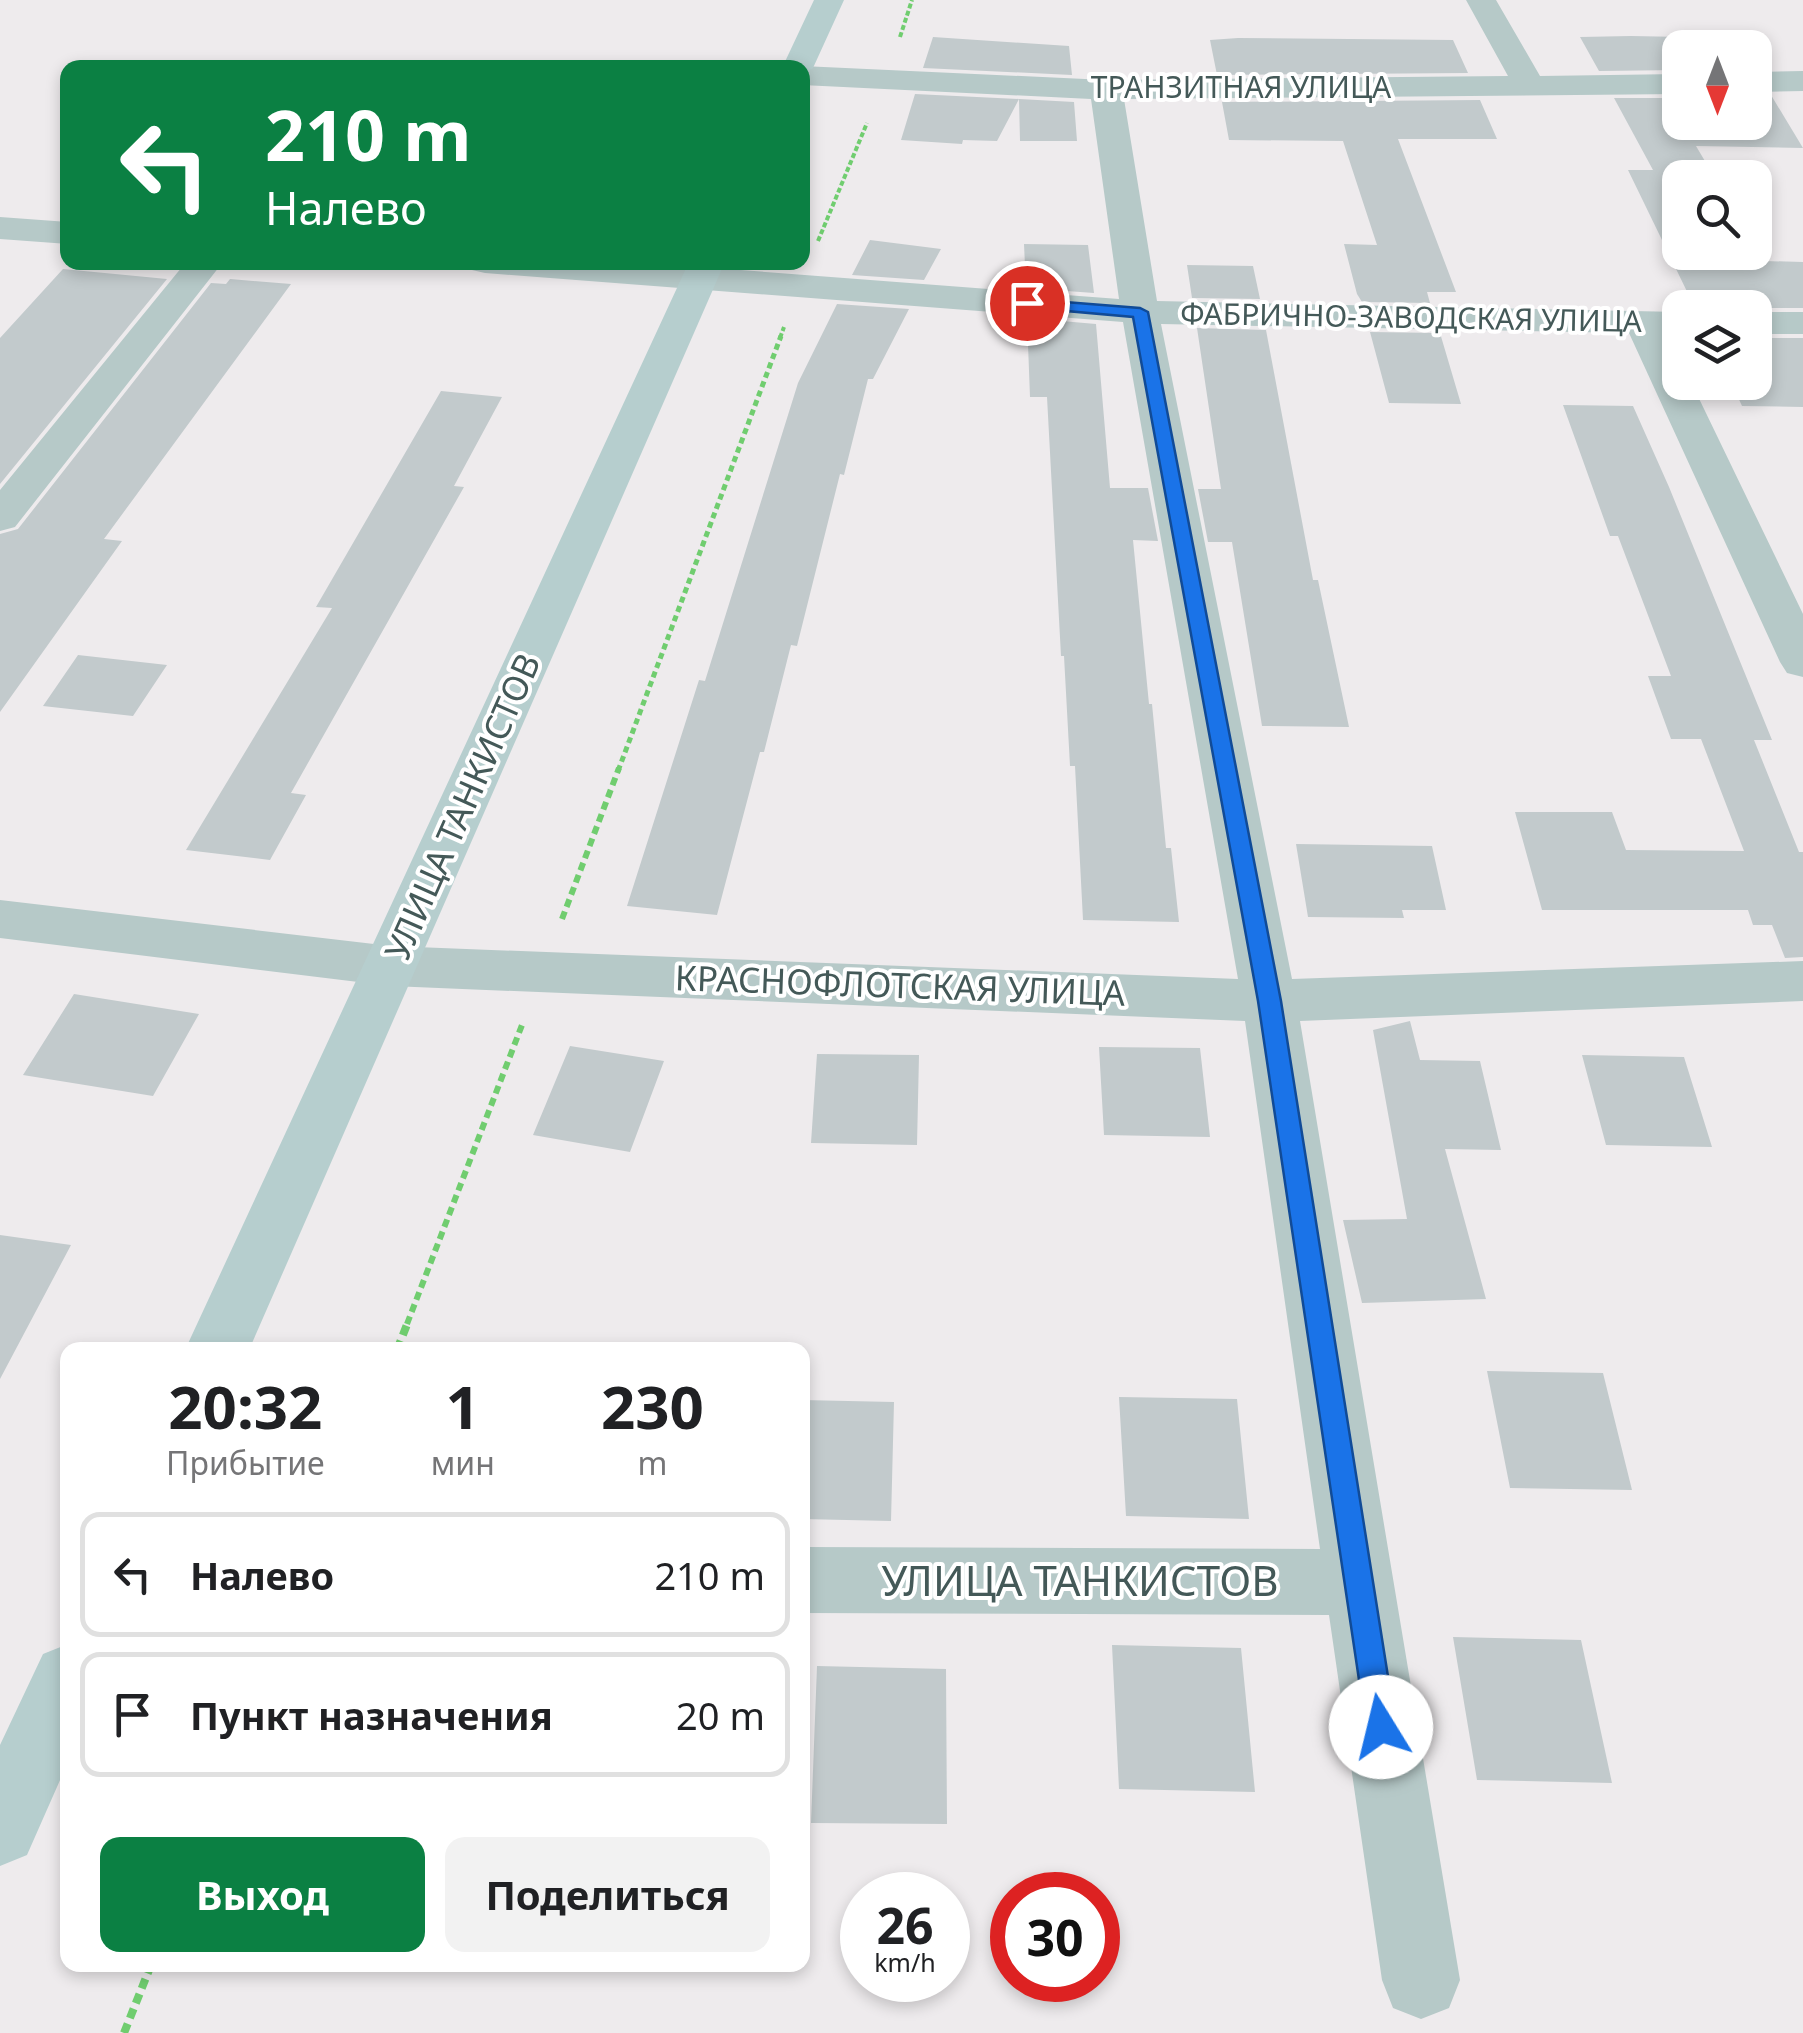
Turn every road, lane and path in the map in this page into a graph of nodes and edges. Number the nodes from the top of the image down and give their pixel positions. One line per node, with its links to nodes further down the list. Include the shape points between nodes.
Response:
1 (829, 0): 4 (street)
2 (912, 0): 6 (path)
3 (1481, 0): 10 (street)
4 (801, 60)
5 (810, 75): 6 (street, ТРАНЗИТНАЯ УЛИЦА)
6 (886, 79): 11 (street, ТРАНЗИТНАЯ УЛИЦА); 14 (path)
7 (1803, 81): 8 (street)
8 (1772, 82)
9 (1662, 84): 10 (street, ТРАНЗИТНАЯ УЛИЦА)
10 (1530, 87): 11 (street, ТРАНЗИТНАЯ УЛИЦА)
11 (1106, 90): 19 (street)
12 (0, 228): 13 (street)
13 (60, 232)
14 (810, 261)
15 (199, 270): 24 (street)
16 (704, 270): 18 (street, ФАБРИЧНО-ЗАВОДСКАЯ УЛИЦА); 27 (street, УЛИЦА ТАНКИСТОВ)
17 (806, 270): 18 (path)
18 (800, 285): 19 (street, ФАБРИЧНО-ЗАВОДСКАЯ УЛИЦА); 28 (path)
19 (1140, 312): 20 (street, ФАБРИЧНО-ЗАВОДСКАЯ УЛИЦА); 30 (street)
20 (1662, 323)
21 (1772, 323): 22 (street)
22 (1803, 323)
23 (1694, 400): 25 (street)
24 (0, 518)
25 (1803, 662)
26 (0, 918): 27 (street, КРАСНОФЛОТСКАЯ УЛИЦА)
27 (391, 966): 28 (street, КРАСНОФЛОТСКАЯ УЛИЦА); 31 (street, УЛИЦА ТАНКИСТОВ)
28 (543, 972): 30 (street, КРАСНОФЛОТСКАЯ УЛИЦА); 32 (path)
29 (1803, 981): 30 (street, КРАСНОФЛОТСКАЯ УЛИЦА)
30 (1269, 1001): 34 (street)
31 (221, 1342)
32 (400, 1342)
33 (810, 1580): 34 (street, УЛИЦА ТАНКИСТОВ)
34 (1358, 1582): 38 (street)
35 (60, 1697): 36 (street)
36 (0, 1828)
37 (149, 1972): 39 (path)
38 (1422, 1980)
39 (124, 2033)

